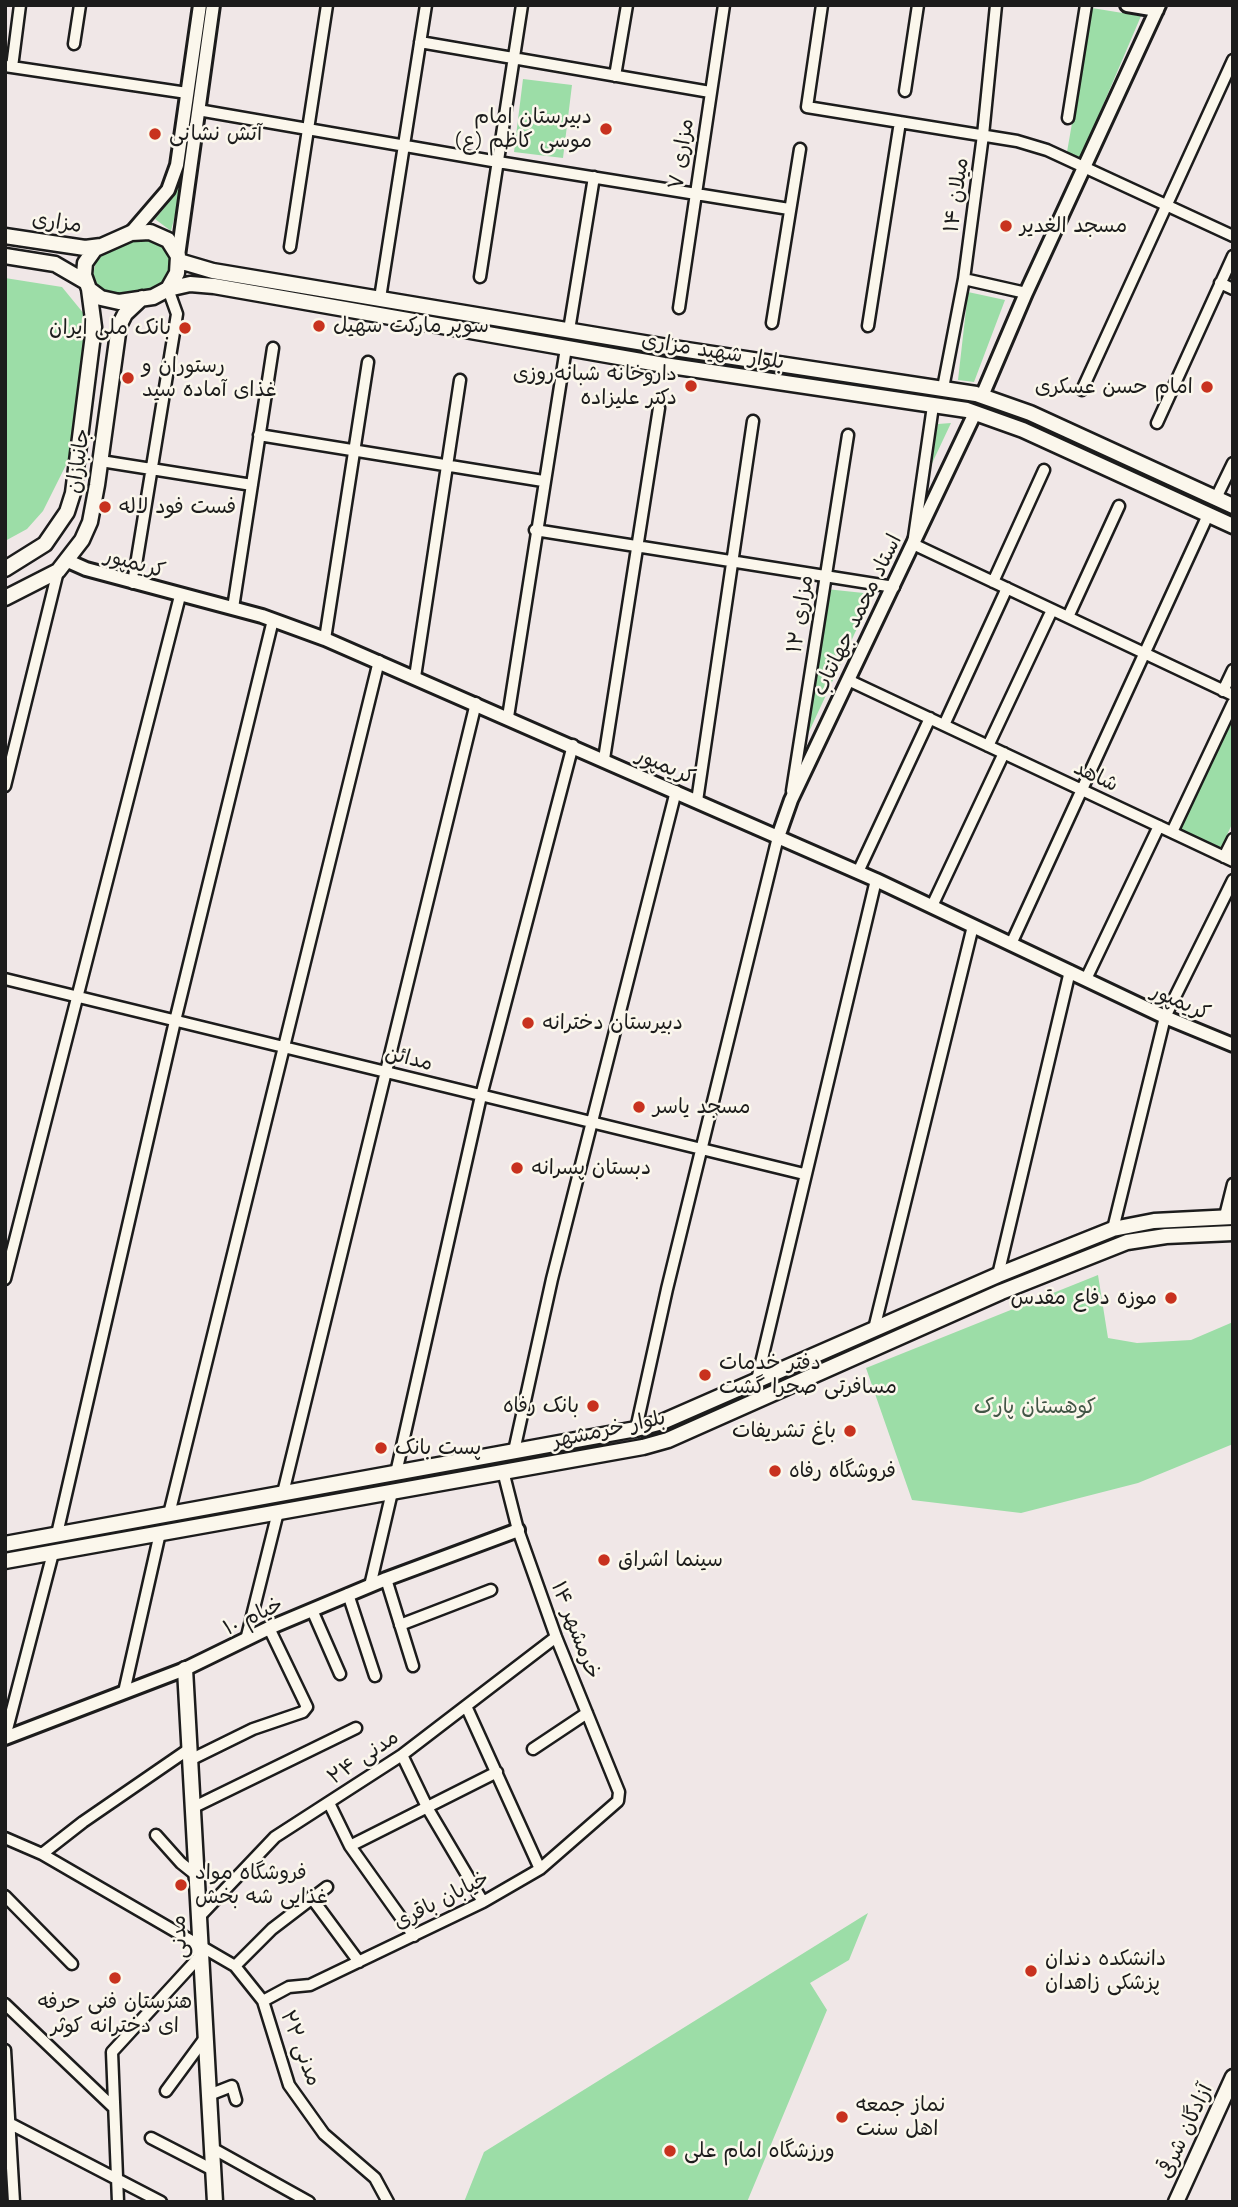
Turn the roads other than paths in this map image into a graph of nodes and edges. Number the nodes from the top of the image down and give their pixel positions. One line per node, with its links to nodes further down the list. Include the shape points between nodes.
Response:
1 (20, 5): 20 (street)
2 (80, 5): 17 (street)
3 (200, 5): 24 (street)
4 (213, 5): 25 (street)
5 (327, 5): 28 (street)
6 (426, 5): 16 (street)
7 (522, 5): 18 (street)
8 (627, 5): 21 (street)
9 (724, 5): 23 (street, مزاری ۷)
10 (822, 5): 27 (street, via 807,107)
11 (918, 5): 22 (street)
12 (996, 5): 29 (street, میلان ۱۴)
13 (1086, 5): 26 (street)
14 (1127, 5): 15 (street)
15 (1158, 8): 33 (street)
16 (421, 42): 18 (street); 30 (street)
17 (74, 44)
18 (514, 58): 21 (street); 32 (street)
19 (1233, 60): 36 (street)
20 (9, 66): 24 (street)
21 (615, 76): 23 (street)
22 (905, 91)
23 (710, 92): 35 (street, مزاری ۷)
24 (187, 93): 25 (street)
25 (191, 109): 28 (street); 38 (street, via 168,190); 45 (street)
26 (1068, 118)
27 (900, 122): 29 (street); 57 (street)
28 (308, 128): 30 (street); 42 (street)
29 (984, 135): 33 (street, via 1037,147); 47 (street, میلان ۱۴)
30 (402, 146): 32 (street); 54 (street)
31 (800, 149): 37 (street)
32 (498, 162): 34 (street); 46 (street)
33 (1084, 168): 36 (street); 52 (street)
34 (594, 177): 35 (street); 58 (street)
35 (694, 193): 37 (street); 55 (street, مزاری ۷)
36 (1166, 206): 40 (street); 64 (street)
37 (789, 209): 56 (street)
38 (131, 233): 41 (main road); 45 (main road, via 159,235 168,240)
39 (5, 236): 41 (main road, مزاری, via 85,248)
40 (1233, 236)
41 (103, 245): 49 (main road, via 85,263)
42 (290, 247)
43 (5, 256): 49 (main road, via 54,264)
44 (1233, 256): 48 (street)
45 (178, 259): 50 (main road); 54 (main road, بلوار شهید مزاری, via 213,271)
46 (480, 277)
47 (964, 279): 52 (street); 63 (street, میلان ۱۴)
48 (1220, 283): 51 (street); 70 (street)
49 (88, 286): 53 (main road, via 108,301); 93 (main road, جانبازان, via 94,327 73,493 67,512 46,544)
50 (168, 289): 53 (main road); 60 (main road, بلوار شهید مزاری, via 214,286); 78 (street, via 177,314)
51 (1233, 289)
52 (1026, 293): 65 (street)
53 (142, 298): 75 (main road, جانبازان, via 119,326)
54 (380, 298): 58 (main road, بلوار شهید مزاری)
55 (679, 308)
56 (772, 323)
57 (868, 326)
58 (569, 330): 60 (main road); 63 (main road, بلوار شهید مزاری)
59 (273, 348): 71 (street)
60 (566, 348): 66 (main road, بلوار شهید مزاری); 81 (street)
61 (368, 362): 73 (street)
62 (460, 380): 77 (street)
63 (943, 388): 65 (main road, بلوار شهید مزاری)
64 (1082, 390)
65 (982, 396): 74 (main road, بلوار شهید مزاری)
66 (933, 406): 68 (main road, بلوار شهید مزاری); 89 (street)
67 (659, 408): 90 (street)
68 (975, 412): 80 (main road, بلوار شهید مزاری); 89 (street, استاد محمد جهانتاب)
69 (753, 421): 91 (street)
70 (1157, 423)
71 (260, 435): 73 (street); 82 (street)
72 (848, 435): 94 (street, مزاری ۱۲)
73 (354, 450): 77 (street); 105 (street)
74 (1126, 457): 80 (main road); 83 (main road, بلوار شهید مزاری)
75 (101, 461): 78 (street); 92 (main road, جانبازان, via 90,522)
76 (1233, 463): 83 (street)
77 (447, 465): 81 (street); 109 (street)
78 (152, 469): 82 (street); 96 (street)
79 (1044, 470): 95 (street)
80 (1119, 473): 86 (main road, بلوار شهید مزاری)
81 (543, 481): 88 (street)
82 (252, 485): 101 (street)
83 (1216, 498): 85 (main road, بلوار شهید مزاری)
84 (1119, 506): 103 (street)
85 (1233, 506)
86 (1208, 515): 87 (main road, بلوار شهید مزاری); 106 (street)
87 (1233, 526)
88 (535, 530): 90 (street); 114 (street)
89 (913, 544): 95 (street); 97 (street, استاد محمد جهانتاب)
90 (637, 545): 91 (street); 120 (street)
91 (732, 561): 94 (street); 125 (street)
92 (63, 566): 96 (street, کریمپور); 100 (main road); 121 (street)
93 (5, 569)
94 (826, 576): 97 (street); 124 (street, مزاری ۱۲)
95 (993, 582): 98 (street)
96 (133, 583): 99 (street, کریمپور)
97 (894, 587): 110 (street, استاد محمد جهانتاب)
98 (1007, 588): 102 (street); 116 (street)
99 (180, 596): 101 (street, کریمپور); 140 (street)
100 (5, 598)
101 (233, 608): 104 (street, کریمپور)
102 (1052, 610): 103 (street); 118 (street)
103 (1068, 617): 106 (street)
104 (273, 620): 105 (street, کریمپور); 142 (street)
105 (326, 639): 107 (street, کریمپور)
106 (1145, 654): 111 (street); 122 (street)
107 (379, 661): 109 (street, کریمپور); 144 (street)
108 (1233, 670): 111 (street)
109 (415, 677): 112 (street, کریمپور)
110 (848, 680): 115 (street, شاهد); 124 (street, استاد محمد جهانتاب)
111 (1228, 693)
112 (476, 703): 114 (street, کریمپور); 145 (street)
113 (1233, 703): 127 (street)
114 (508, 717): 117 (street, کریمپور)
115 (930, 719): 116 (street, شاهد); 131 (street)
116 (944, 725): 118 (street, شاهد)
117 (573, 745): 120 (street, کریمپور); 146 (street)
118 (988, 746): 119 (street, شاهد)
119 (1004, 753): 122 (street, شاهد); 134 (street)
120 (604, 759): 123 (street, کریمپور)
121 (6, 782)
122 (1082, 790): 126 (street, شاهد); 136 (street)
123 (676, 791): 125 (street, کریمپور); 147 (street)
124 (791, 800): 128 (street, استاد محمد جهانتاب)
125 (697, 801): 128 (street, کریمپور)
126 (1159, 826): 127 (street, شاهد); 139 (street)
127 (1172, 832): 130 (street, شاهد)
128 (778, 837): 131 (street, کریمپور); 148 (street)
129 (1233, 839): 130 (street)
130 (1228, 859)
131 (858, 872): 132 (street, کریمپور)
132 (876, 880): 134 (street, کریمپور); 149 (street)
133 (1233, 880): 141 (street)
134 (932, 906): 135 (street, کریمپور)
135 (973, 926): 136 (street, کریمپور); 158 (street)
136 (1011, 944): 137 (street, کریمپور)
137 (1070, 971): 139 (street, کریمپور); 154 (street)
138 (5, 979): 140 (street, مدائن)
139 (1086, 979): 141 (street, کریمپور)
140 (77, 996): 142 (street, مدائن); 155 (street)
141 (1166, 1017): 143 (street, کریمپور); 152 (street)
142 (175, 1020): 144 (street, مدائن); 172 (street)
143 (1233, 1045)
144 (284, 1047): 145 (street, مدائن); 168 (street)
145 (386, 1072): 146 (street, مدائن); 165 (street)
146 (481, 1096): 147 (street, مدائن); 163 (street)
147 (592, 1124): 148 (street, مدائن); 161 (street)
148 (703, 1149): 149 (street, مدائن); 160 (street)
149 (804, 1174): 159 (street)
150 (1233, 1184): 151 (street)
151 (1229, 1217): 152 (main road, بلوار خرمشهر, via 1154,1221)
152 (1113, 1229): 154 (main road, بلوار خرمشهر)
153 (1233, 1233): 157 (main road, بلوار خرمشهر, via 1127,1242)
154 (998, 1275): 156 (main road, بلوار خرمشهر)
155 (5, 1279)
156 (941, 1300): 157 (main road); 158 (main road, بلوار خرمشهر)
157 (948, 1316): 162 (main road, بلوار خرمشهر, via 668,1440)
158 (874, 1329): 159 (main road, بلوار خرمشهر)
159 (757, 1380): 160 (main road, بلوار خرمشهر)
160 (636, 1429): 161 (main road, بلوار خرمشهر)
161 (514, 1451): 163 (main road, بلوار خرمشهر)
162 (503, 1471): 164 (main road, بلوار خرمشهر); 170 (street, خرمشهر ۱۴)
163 (396, 1473): 165 (main road, بلوار خرمشهر)
164 (392, 1492): 167 (main road, بلوار خرمشهر); 177 (street)
165 (283, 1493): 166 (main road, بلوار خرمشهر)
166 (217, 1505): 168 (main road, بلوار خرمشهر); 169 (main road)
167 (278, 1513): 169 (main road, بلوار خرمشهر); 184 (street)
168 (169, 1514): 172 (main road, بلوار خرمشهر)
169 (216, 1524): 171 (main road, بلوار خرمشهر)
170 (518, 1530): 176 (street, خیام ۱۰); 183 (street, خرمشهر ۱۴)
171 (160, 1533): 174 (main road, بلوار خرمشهر); 189 (street)
172 (57, 1534): 173 (main road, بلوار خرمشهر)
173 (5, 1544)
174 (53, 1553): 175 (main road, بلوار خرمشهر); 193 (street)
175 (5, 1561)
176 (386, 1579): 177 (street, خیام ۱۰); 181 (street)
177 (370, 1586): 179 (street, خیام ۱۰)
178 (491, 1590): 181 (street)
179 (348, 1594): 180 (street, خیام ۱۰); 188 (street)
180 (312, 1610): 182 (street, خیام ۱۰); 187 (street)
181 (400, 1625): 185 (street)
182 (270, 1628): 184 (street, خیام ۱۰); 195 (street, via 307,1707)
183 (556, 1637): 190 (street, مدنی ۲۴); 191 (street, خرمشهر ۱۴)
184 (246, 1640): 186 (street, خیام ۱۰)
185 (414, 1666)
186 (185, 1669): 189 (street, خیام ۱۰); 195 (main road, مدنی)
187 (340, 1674)
188 (375, 1676)
189 (124, 1692): 193 (street, خیام ۱۰)
190 (466, 1706): 196 (street, مدنی ۲۴); 197 (street)
191 (587, 1713): 194 (street); 198 (street, خرمشهر ۱۴, via 619,1792)
192 (356, 1728): 200 (street)
193 (5, 1738)
194 (533, 1749)
195 (189, 1755): 200 (main road, مدنی); 205 (street, via 83,1822)
196 (402, 1755): 199 (street, مدنی ۲۴); 201 (street)
197 (497, 1772): 201 (street); 206 (street)
198 (618, 1801): 206 (street, خیابان باقری)
199 (328, 1803): 204 (street); 212 (street, مدنی ۲۴, via 275,1837)
200 (192, 1808): 207 (main road, مدنی)
201 (428, 1809): 204 (street); 211 (street)
202 (156, 1835): 207 (street)
203 (5, 1838): 205 (street, مدنی ۲۲)
204 (350, 1846): 213 (street)
205 (42, 1854): 214 (street, مدنی ۲۲)
206 (540, 1869): 211 (street, خیابان باقری)
207 (196, 1875): 212 (main road, مدنی)
208 (327, 1886): 210 (street)
209 (5, 1896): 216 (street)
210 (311, 1897): 215 (street); 217 (street)
211 (483, 1902): 213 (street, خیابان باقری)
212 (199, 1917): 214 (main road, مدنی)
213 (414, 1936): 215 (street, خیابان باقری)
214 (200, 1949): 217 (street, مدنی ۲۲); 220 (main road, مدنی); 226 (street, via 112,2052)
215 (359, 1962): 218 (street, خیابان باقری)
216 (72, 1964)
217 (235, 1966): 218 (street, مدنی ۲۲)
218 (263, 2001): 237 (street, مدنی ۲۲, via 289,2085 324,2134 376,2178)
219 (5, 2004): 226 (street)
220 (205, 2038): 223 (street); 224 (main road, مدنی)
221 (5, 2050): 227 (street)
222 (1233, 2077): 238 (main road, آزادگان شرقی)
223 (166, 2091)
224 (209, 2095): 225 (street, via 232,2086); 229 (main road, مدنی)
225 (236, 2100)
226 (113, 2107): 231 (street)
227 (8, 2123): 231 (street); 232 (street)
228 (151, 2138): 230 (street)
229 (212, 2148): 230 (main road, مدنی); 236 (street)
230 (213, 2169): 235 (main road, مدنی)
231 (117, 2178): 233 (street); 234 (street)
232 (14, 2202)
233 (118, 2202)
234 (161, 2202)
235 (215, 2202)
236 (309, 2202)
237 (388, 2202)
238 (1176, 2202)

